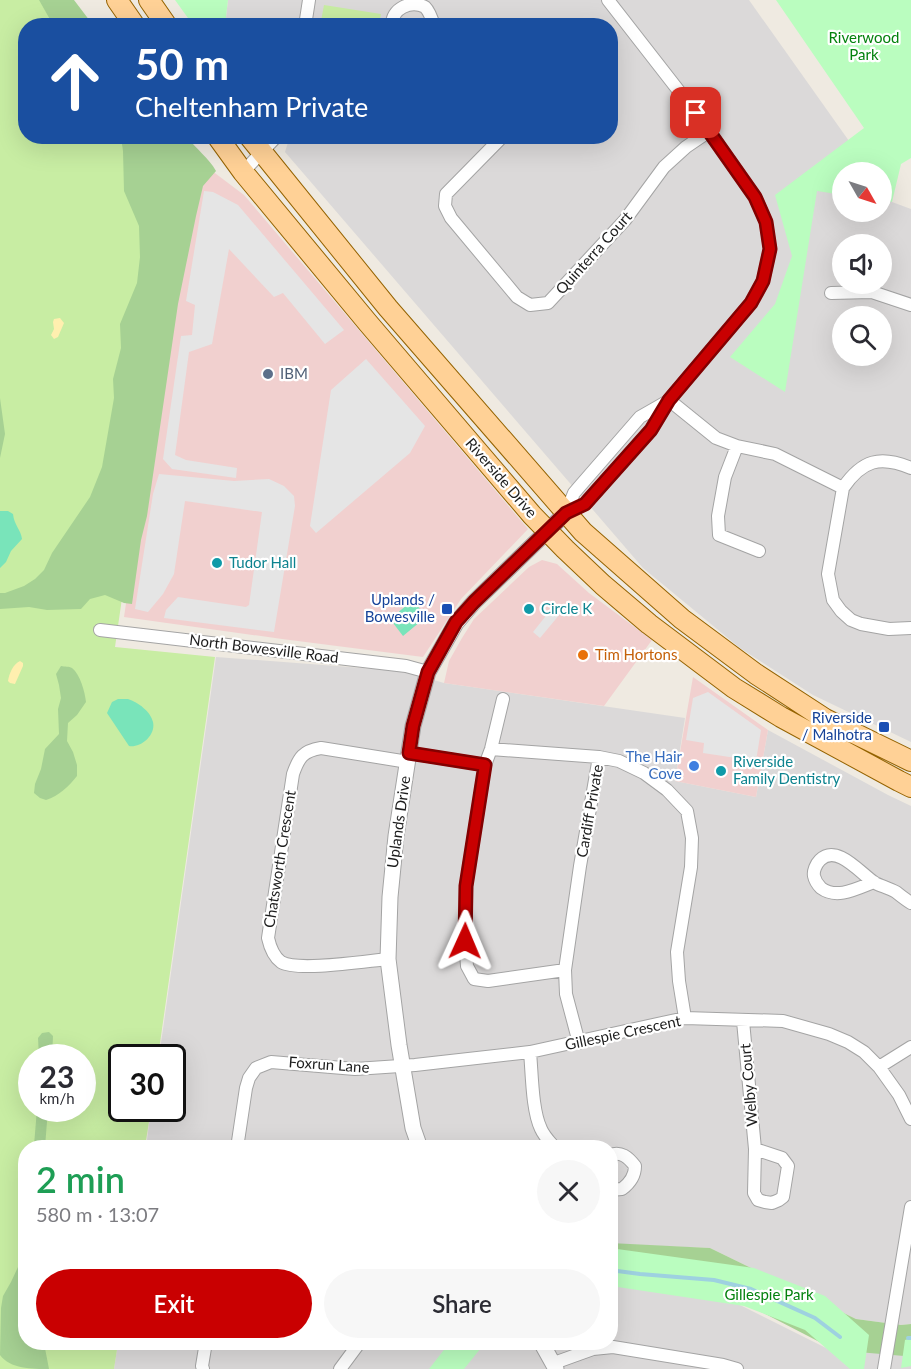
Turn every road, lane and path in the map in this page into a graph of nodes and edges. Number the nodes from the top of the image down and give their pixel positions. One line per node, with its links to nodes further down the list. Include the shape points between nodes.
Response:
1 (117, 0): 5 (main road)
2 (149, 0): 6 (main road)
3 (309, 0): 7 (street)
4 (608, 0): 10 (street)
5 (129, 18)
6 (161, 18)
7 (306, 18)
8 (393, 18): 9 (street, via 399,6 411,1 427,9)
9 (431, 18)
10 (708, 132): 13 (street, Quinterra Court, via 664,167 626,220 548,303 530,305 517,297 445,206 446,194); 17 (street, via 755,197 766,222 770,249 763,281 751,303)
11 (223, 144): 14 (main road, Riverside Drive)
12 (255, 144): 14 (street); 21 (main road, Riverside Drive, via 388,308)
13 (496, 144)
14 (243, 172): 22 (main road, Riverside Drive, via 374,331)
15 (831, 293): 16 (street, via 872,292)
16 (911, 305)
17 (669, 400): 18 (street, via 716,438); 21 (street, via 651,430 585,504)
18 (737, 446): 20 (street, via 775,454); 23 (street, via 725,477 719,535)
19 (911, 468): 20 (street, via 890,461 874,462 857,470)
20 (843, 488): 24 (street, via 828,574 833,600 851,620 861,624)
21 (566, 513): 22 (street, Uplands Drive); 31 (main road, Riverside Drive, via 682,619 756,674 825,719)
22 (548, 531): 26 (street, Uplands Drive, via 456,622); 33 (main road, Riverside Drive, via 649,624 734,688)
23 (759, 551)
24 (911, 628)
25 (100, 630): 26 (street, North Bowesville Road, via 406,666)
26 (428, 672): 29 (street, Uplands Drive)
27 (503, 699): 28 (street)
28 (491, 749): 30 (street); 32 (street)
29 (408, 757): 32 (street); 36 (street, Uplands Drive, via 395,846); 36 (street, Chatsworth Crescent, via 321,748 311,750 298,761 268,938 273,952 284,964 307,966)
30 (599, 757): 37 (street, Cardiff Private); 38 (street, via 644,773 687,811 692,838 691,867 677,952)
31 (911, 760)
32 (485, 765): 37 (street, via 466,886 467,966 474,979 488,981)
33 (911, 787)
34 (874, 882): 34 (street, via 848,892 829,892 819,886 814,874 822,858 833,854); 35 (street)
35 (911, 903)
36 (388, 959): 43 (street, Uplands Drive)
37 (564, 970): 40 (street, Cardiff Private)
38 (685, 1018): 39 (street, Gillespie Crescent); 40 (street, Gillespie Crescent)
39 (743, 1021): 44 (street, Gillespie Crescent, via 783,1021 829,1034 864,1052); 49 (street, Welby Court)
40 (579, 1042): 42 (street, Gillespie Crescent)
41 (911, 1047): 44 (street)
42 (530, 1053): 43 (street, Gillespie Crescent); 48 (street, via 536,1116)
43 (403, 1067): 46 (street, Foxrun Lane, via 355,1069 271,1062 256,1068 246,1088); 47 (street, Uplands Drive)
44 (879, 1067): 45 (street, Gillespie Crescent)
45 (911, 1119)
46 (238, 1140)
47 (417, 1140)
48 (548, 1140)
49 (756, 1149)
50 (618, 1153): 51 (street, via 635,1166 635,1171 633,1178)
51 (618, 1190)
52 (911, 1207): 53 (street)
53 (907, 1251): 64 (street)
54 (618, 1348): 60 (street)
55 (205, 1350): 61 (street)
56 (354, 1350): 62 (street)
57 (546, 1350): 59 (street)
58 (591, 1350): 59 (street)
59 (555, 1366)
60 (722, 1367): 63 (street)
61 (203, 1369)
62 (340, 1369)
63 (737, 1369)
64 (884, 1369)

